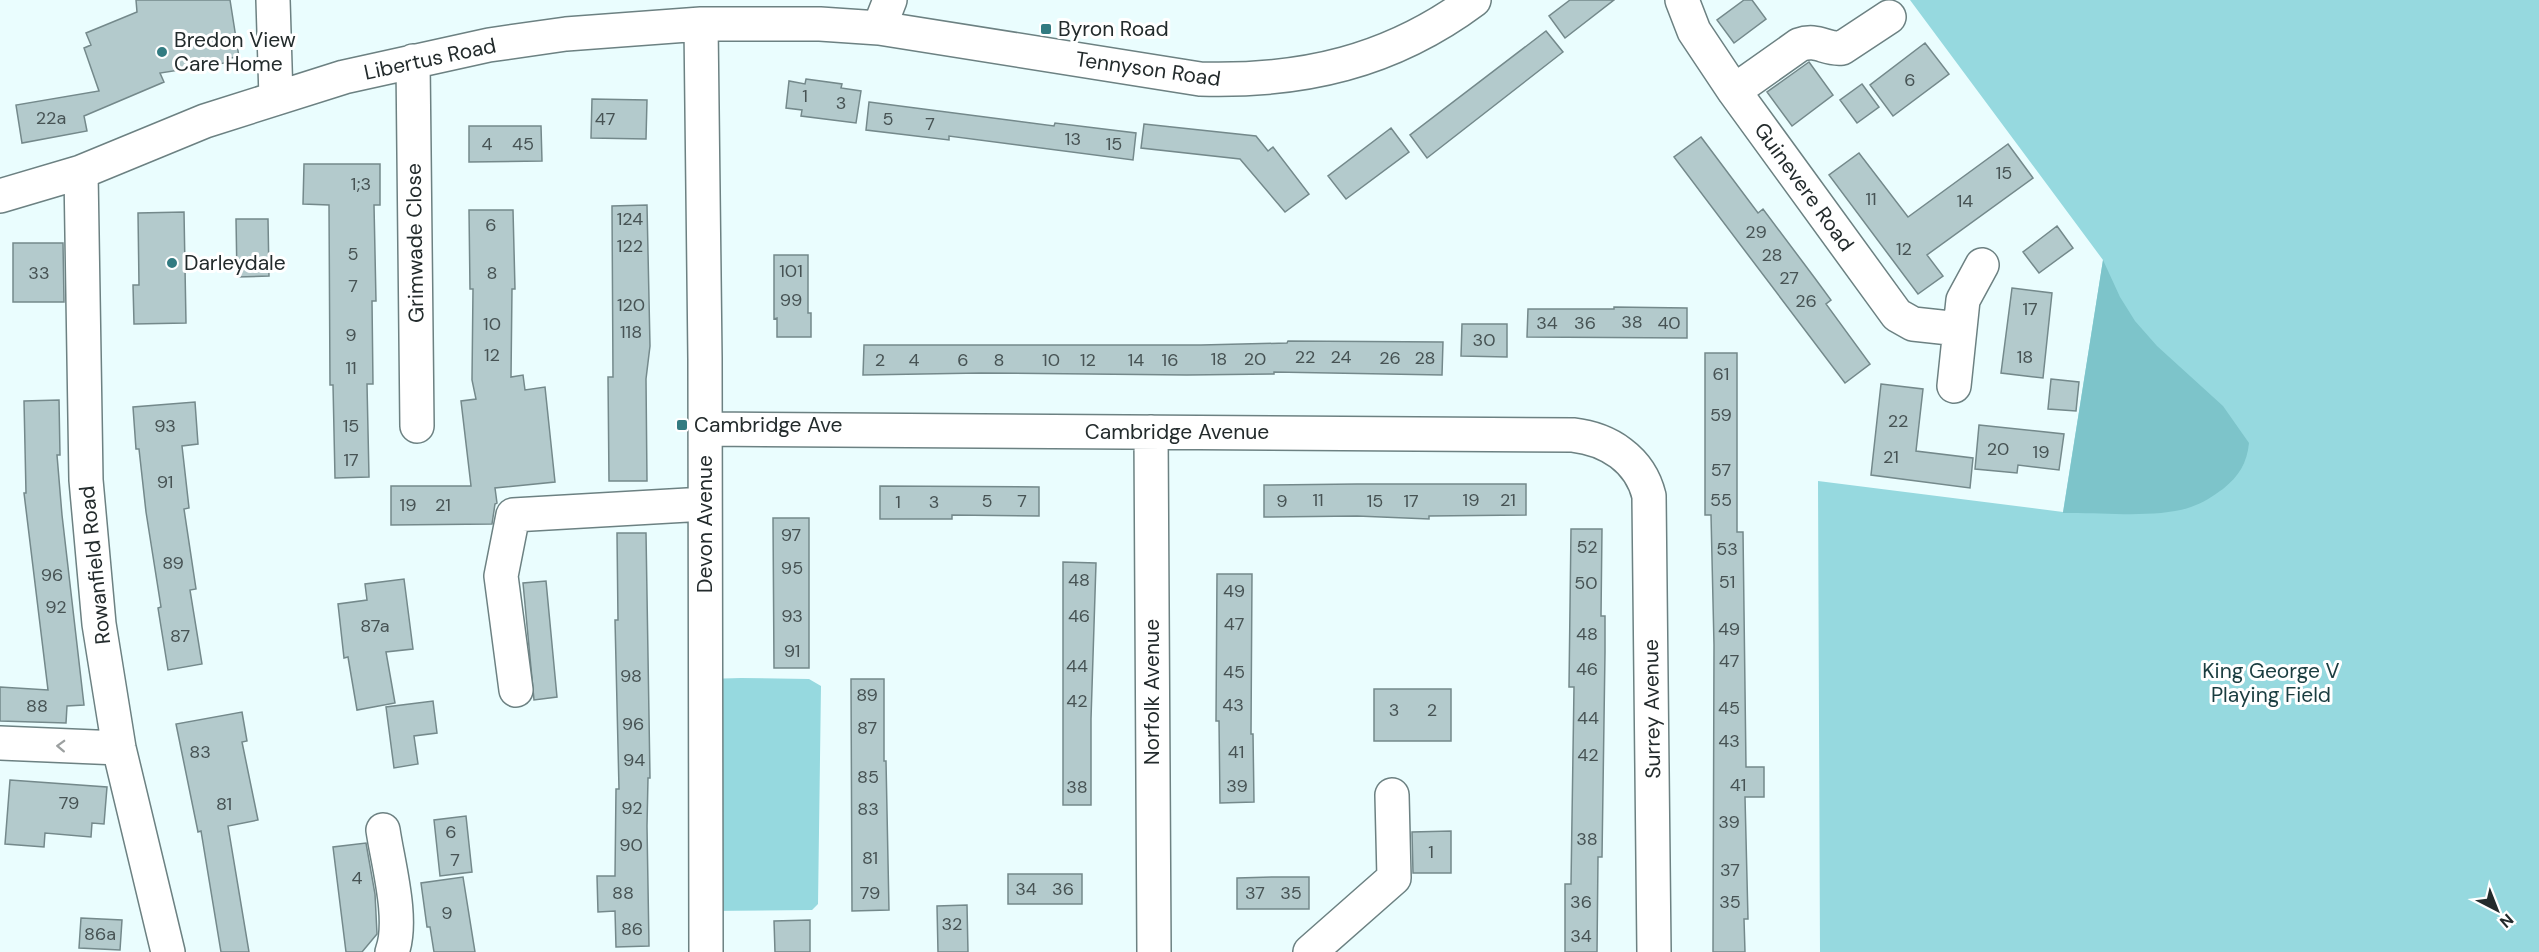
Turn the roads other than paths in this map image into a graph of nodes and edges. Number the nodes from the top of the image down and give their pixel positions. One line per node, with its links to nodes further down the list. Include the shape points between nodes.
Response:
1 (273, 0): 9 (street)
2 (1474, 0): 4 (street, Tennyson Road, via 1418,36 1347,64 1274,78 1237,80 1200,79)
3 (1682, 0): 8 (street, Guinevere Road, via 1694,31)
4 (885, 14): 6 (street, Libertus Road)
5 (1889, 17): 8 (street, via 1842,48 1833,49 1819,42 1799,45)
6 (701, 24): 7 (street, Libertus Road, via 566,34); 16 (street, Devon Avenue)
7 (413, 61): 9 (street, Libertus Road); 15 (street, Grimwade Close)
8 (1734, 91): 13 (street, Guinevere Road, via 1897,315 1913,324)
9 (276, 98): 10 (street, Libertus Road, via 206,121)
10 (81, 172): 11 (street, Libertus Road); 22 (street, Rowanfield Road, via 86,480 99,624)
11 (0, 196)
12 (1982, 265): 13 (street, via 1963,300)
13 (1959, 329): 14 (street)
14 (1954, 386)
15 (417, 426)
16 (705, 429): 17 (street, Cambridge Avenue); 19 (street, Devon Avenue)
17 (1151, 432): 18 (street, Cambridge Avenue, via 1572,435 1616,448); 28 (street, Norfolk Avenue)
18 (1637, 470): 30 (street, Surrey Avenue, via 1647,485 1650,507)
19 (705, 504): 20 (street, via 513,515 501,576); 27 (street, Devon Avenue)
20 (516, 690)
21 (0, 743): 22 (street, one-way to 21)
22 (119, 748): 25 (street, Rowanfield Road)
23 (1392, 795): 29 (street, via 1394,878)
24 (383, 830): 26 (street, via 394,904)
25 (168, 952)
26 (392, 952)
27 (706, 952)
28 (1154, 952)
29 (1310, 952)
30 (1654, 952)

